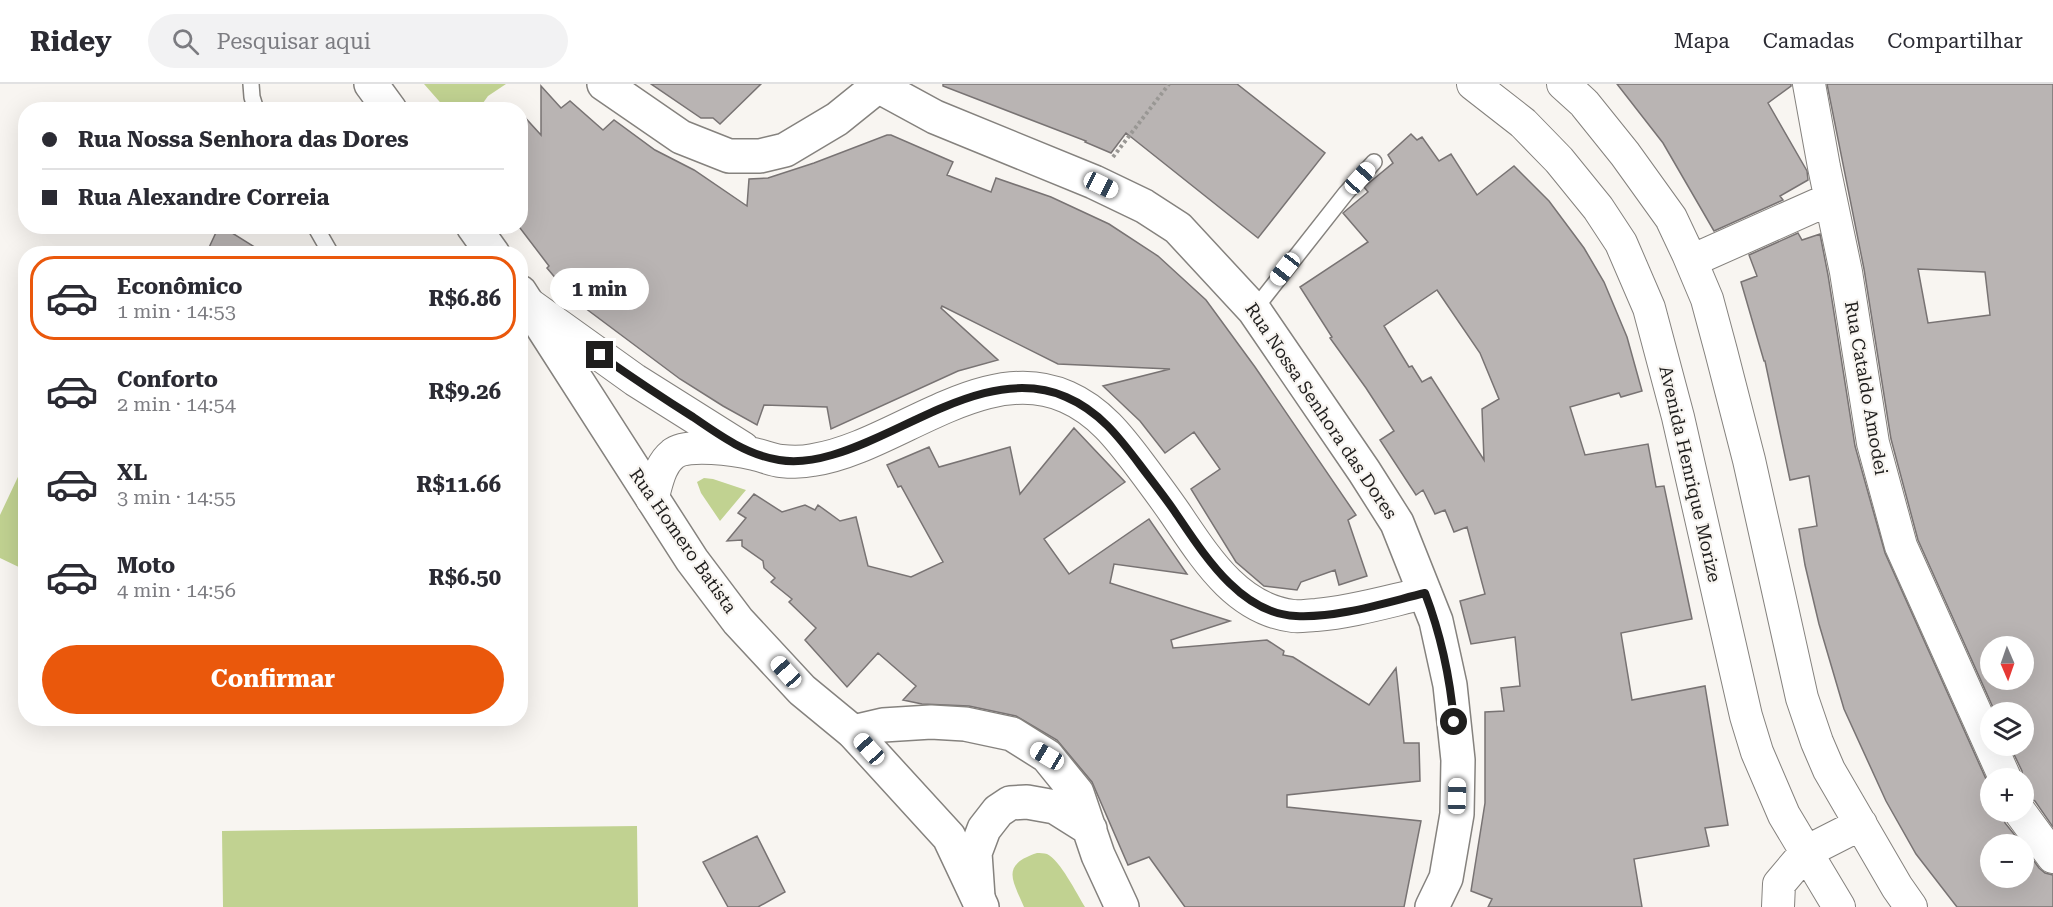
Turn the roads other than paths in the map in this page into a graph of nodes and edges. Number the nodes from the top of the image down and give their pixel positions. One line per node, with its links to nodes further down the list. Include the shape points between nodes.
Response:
1 (251, 84): 8 (lane)
2 (371, 84): 9 (street)
3 (604, 84): 7 (street, via 681,137 729,156 760,156 785,150 837,119)
4 (1473, 84): 24 (street, Avenida Henrique Morize, via 1523,123 1559,160 1621,243 1640,286 1678,417 1746,716 1784,815)
5 (1563, 84): 12 (street, via 1584,103 1671,218)
6 (1809, 84): 11 (street, Rua Cataldo Amodei)
7 (878, 85): 15 (street, Rua Nossa Senhora das Dores, via 935,117 1144,206 1178,228)
8 (254, 102)
9 (384, 102)
10 (1374, 162): 15 (lane)
11 (1830, 199): 12 (street); 20 (street, Rua Cataldo Amodei, via 1846,272 1873,443 1901,546)
12 (1691, 261): 22 (street, via 1707,299 1727,373 1802,698 1829,770)
13 (528, 300): 16 (street, via 635,380)
14 (528, 303): 17 (street, Rua Homero Batista)
15 (1254, 310): 18 (street, Rua Nossa Senhora das Dores, via 1397,523)
16 (752, 453): 17 (street, via 689,447 673,453 661,468); 18 (street, via 780,461 813,461 854,449 982,393 1031,388 1065,396 1091,410 1114,430 1204,555 1248,599 1275,612 1295,616 1337,613)
17 (652, 499): 19 (street, Rua Homero Batista, via 738,621 802,690)
18 (1425, 593): 28 (street, Rua Nossa Senhora das Dores, via 1436,621 1450,684 1458,760 1457,814 1446,878)
19 (853, 732): 23 (street, via 883,725 931,722 965,724 1012,734 1047,756 1077,793); 26 (street, Rua Homero Batista, via 949,837)
20 (2001, 768)
21 (2027, 822): 25 (street)
22 (1860, 824): 24 (street); 31 (street)
23 (1090, 829): 26 (street, via 1055,807 1010,803 998,811 984,829 975,853); 27 (street)
24 (1806, 852): 29 (street, via 1779,884); 30 (street, Avenida Henrique Morize)
25 (2053, 857)
26 (980, 903)
27 (1122, 907)
28 (1432, 907)
29 (1778, 907)
30 (1839, 907)
31 (1911, 907)

